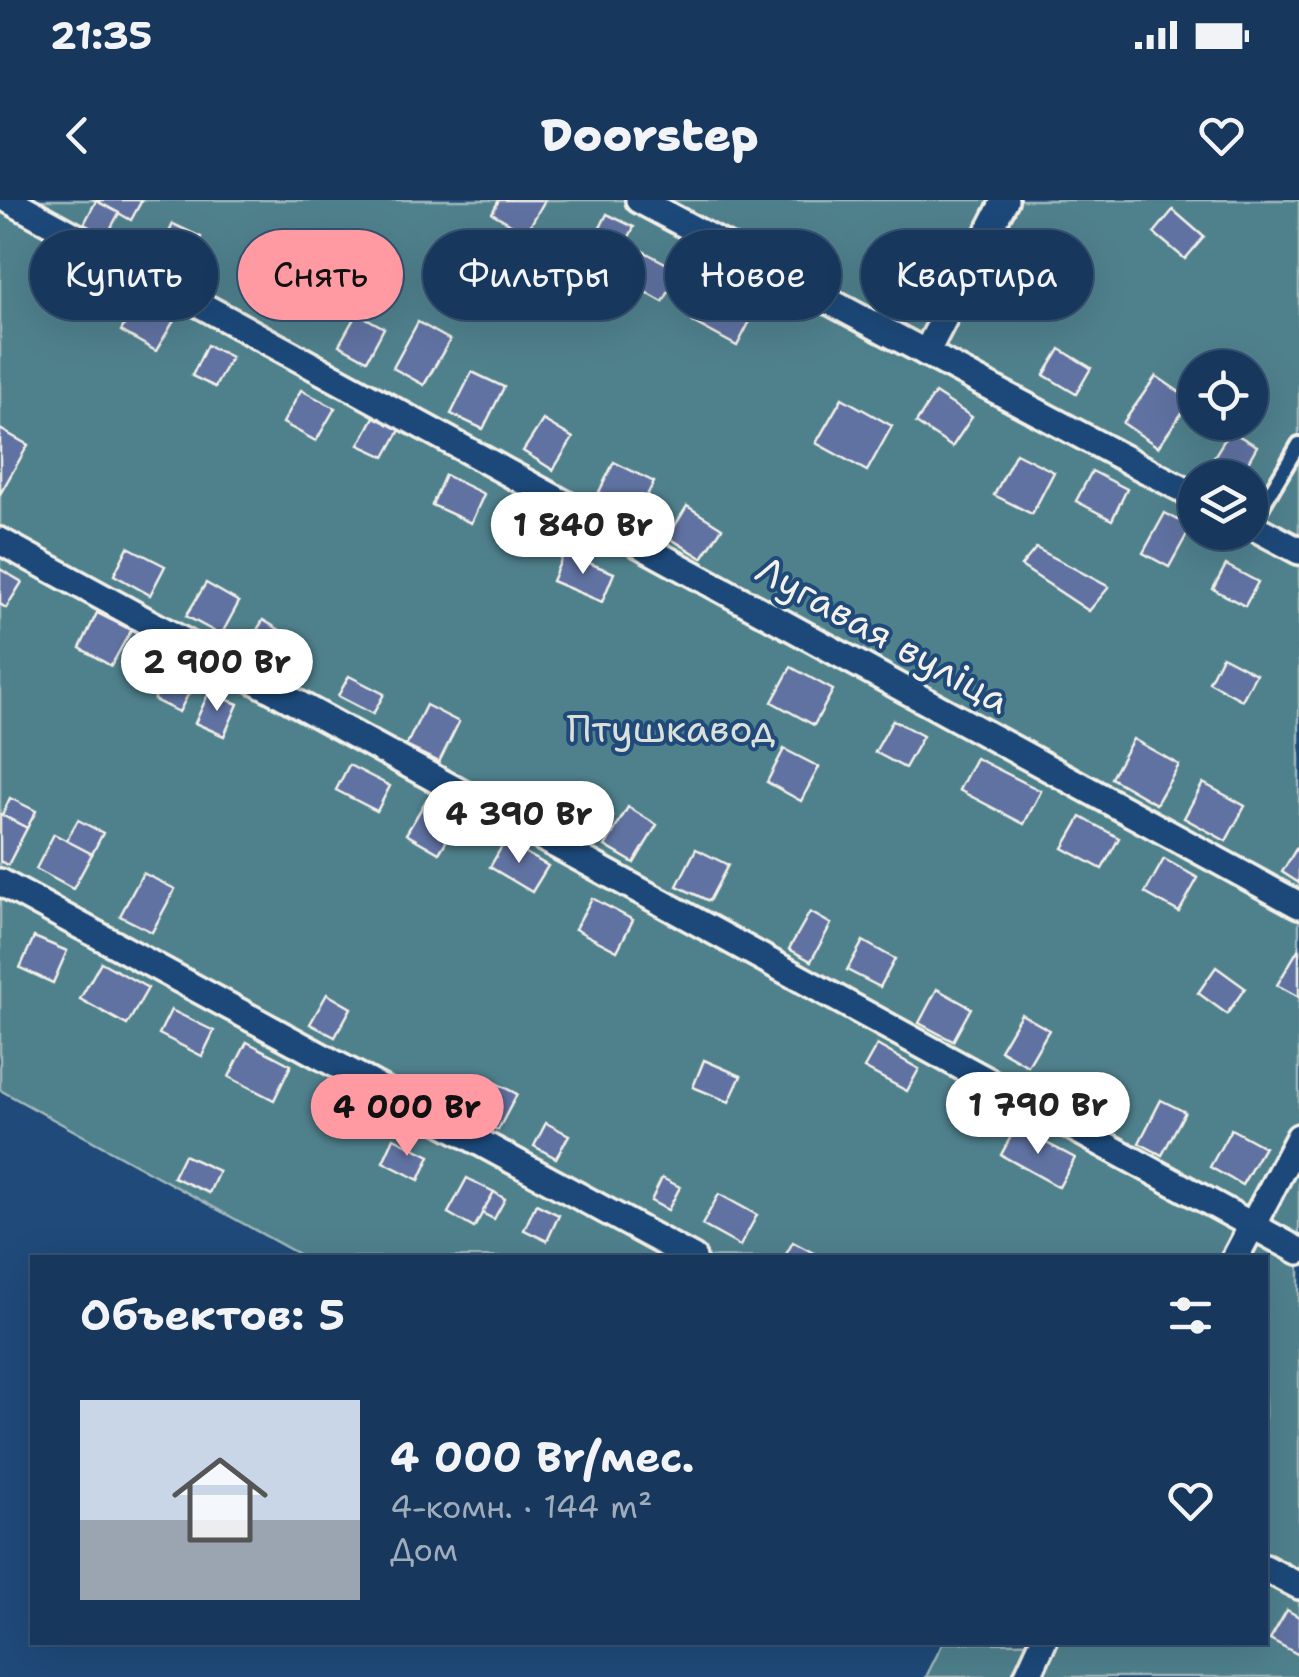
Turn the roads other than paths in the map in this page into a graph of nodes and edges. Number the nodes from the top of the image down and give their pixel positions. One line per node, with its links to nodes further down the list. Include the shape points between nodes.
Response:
1 (10, 200): 12 (street, Лугавая вуліца)
2 (639, 200): 4 (street)
3 (1005, 200): 4 (street)
4 (926, 352): 6 (street)
5 (1299, 444): 7 (lane)
6 (1178, 487)
7 (1268, 495)
8 (1268, 535): 10 (street)
9 (0, 541): 14 (street)
10 (1299, 551)
11 (0, 882): 16 (street)
12 (1299, 906)
13 (1299, 1137): 14 (street)
14 (1252, 1226): 15 (street); 17 (street)
15 (1299, 1251)
16 (688, 1255)
17 (1237, 1255)
18 (1268, 1570): 19 (street)
19 (1299, 1586)
20 (1042, 1645): 21 (street)
21 (1027, 1677)

